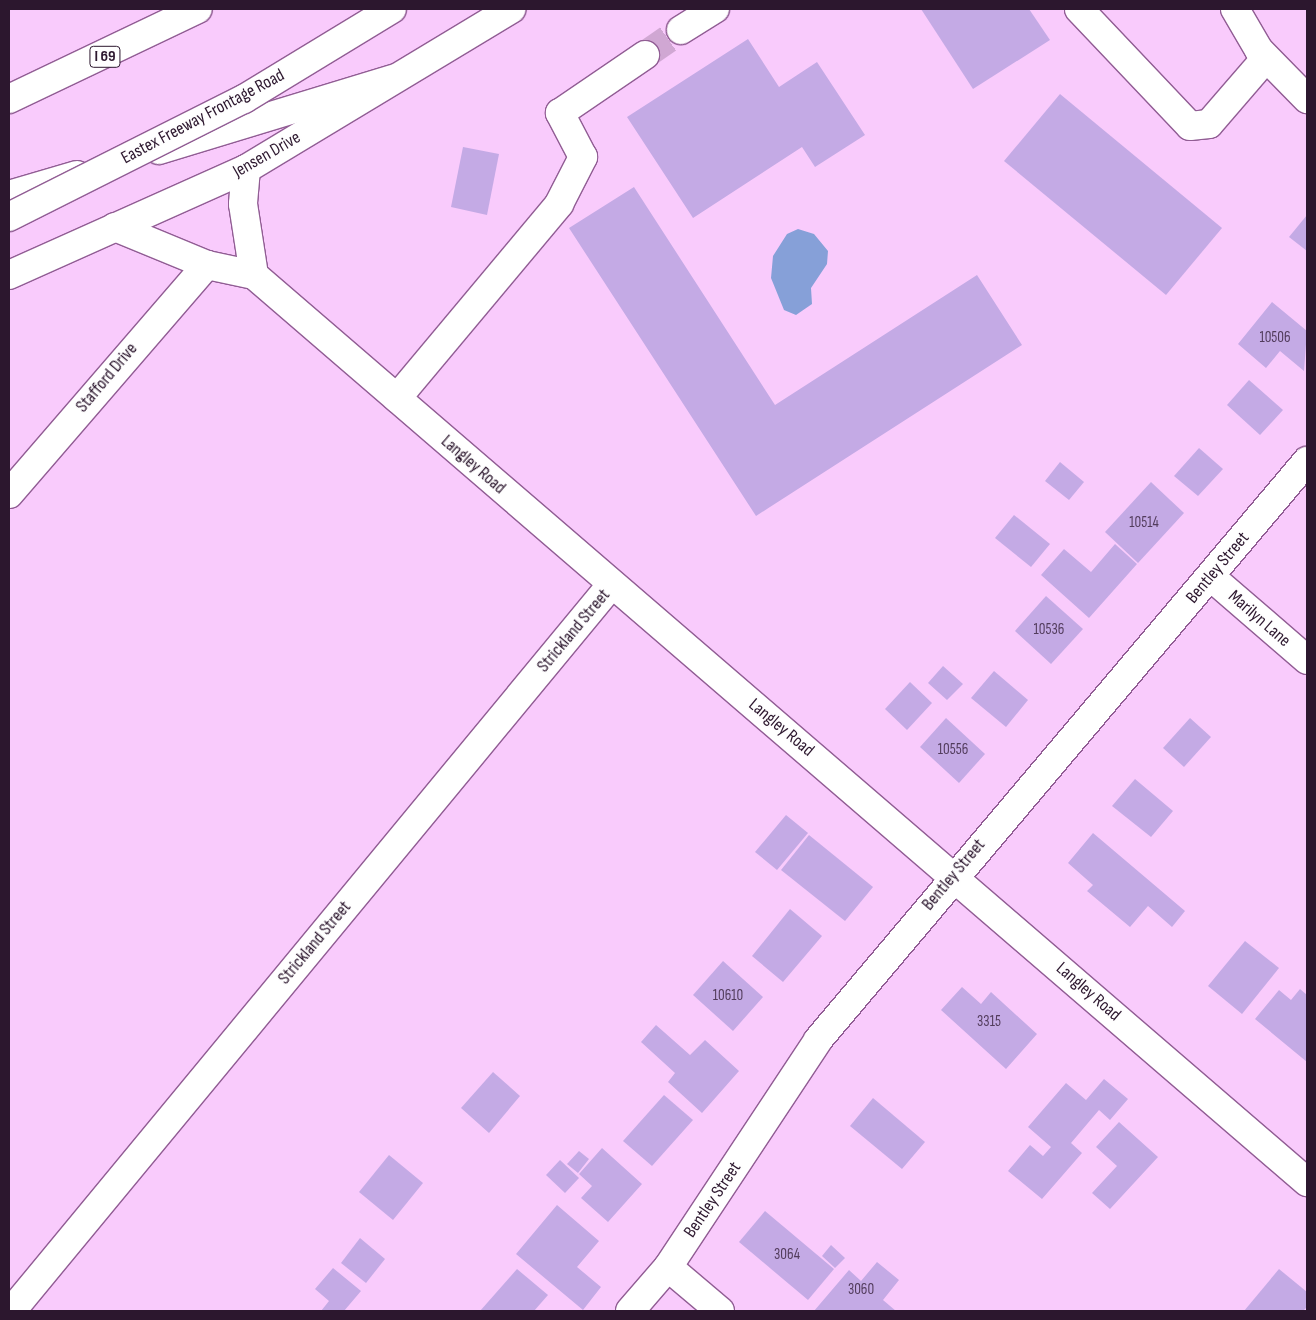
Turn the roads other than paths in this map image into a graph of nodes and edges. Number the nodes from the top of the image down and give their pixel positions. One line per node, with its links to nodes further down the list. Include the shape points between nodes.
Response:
1 (198, 9): 11 (main road, I 69)
2 (392, 9): 15 (main road, Eastex Freeway Frontage Road, bridge, via 244,99)
3 (511, 9): 10 (main road, Jensen Drive)
4 (715, 9): 7 (main road)
5 (1235, 9): 9 (main road)
6 (1088, 12): 9 (main road, via 1190,126 1210,124)
7 (681, 30)
8 (645, 55): 20 (main road, via 560,113 582,157 559,204)
9 (1266, 58): 12 (main road)
10 (394, 79): 13 (main road, Jensen Drive); 14 (main road)
11 (9, 99)
12 (1307, 99)
13 (246, 169): 16 (main road, Jensen Drive); 19 (main road, via 243,204)
14 (9, 195)
15 (9, 217)
16 (115, 227): 17 (main road, Langley Road); 18 (main road, Jensen Drive)
17 (207, 265): 19 (main road, Langley Road); 22 (main road, Stafford Drive)
18 (9, 275)
19 (254, 275): 20 (main road, Langley Road)
20 (397, 398): 24 (main road, Langley Road)
21 (1307, 461): 23 (main road, Bentley Street)
22 (9, 494)
23 (1211, 577): 25 (main road, Marilyn Lane); 26 (main road, Bentley Street)
24 (612, 584): 26 (main road, Langley Road); 29 (main road, Strickland Street)
25 (1307, 660)
26 (953, 875): 27 (main road, Langley Road); 28 (main road, Bentley Street, via 818,1040)
27 (1307, 1182)
28 (668, 1266): 30 (main road, Bentley Street); 31 (main road)
29 (19, 1302)
30 (630, 1311)
31 (720, 1311)

